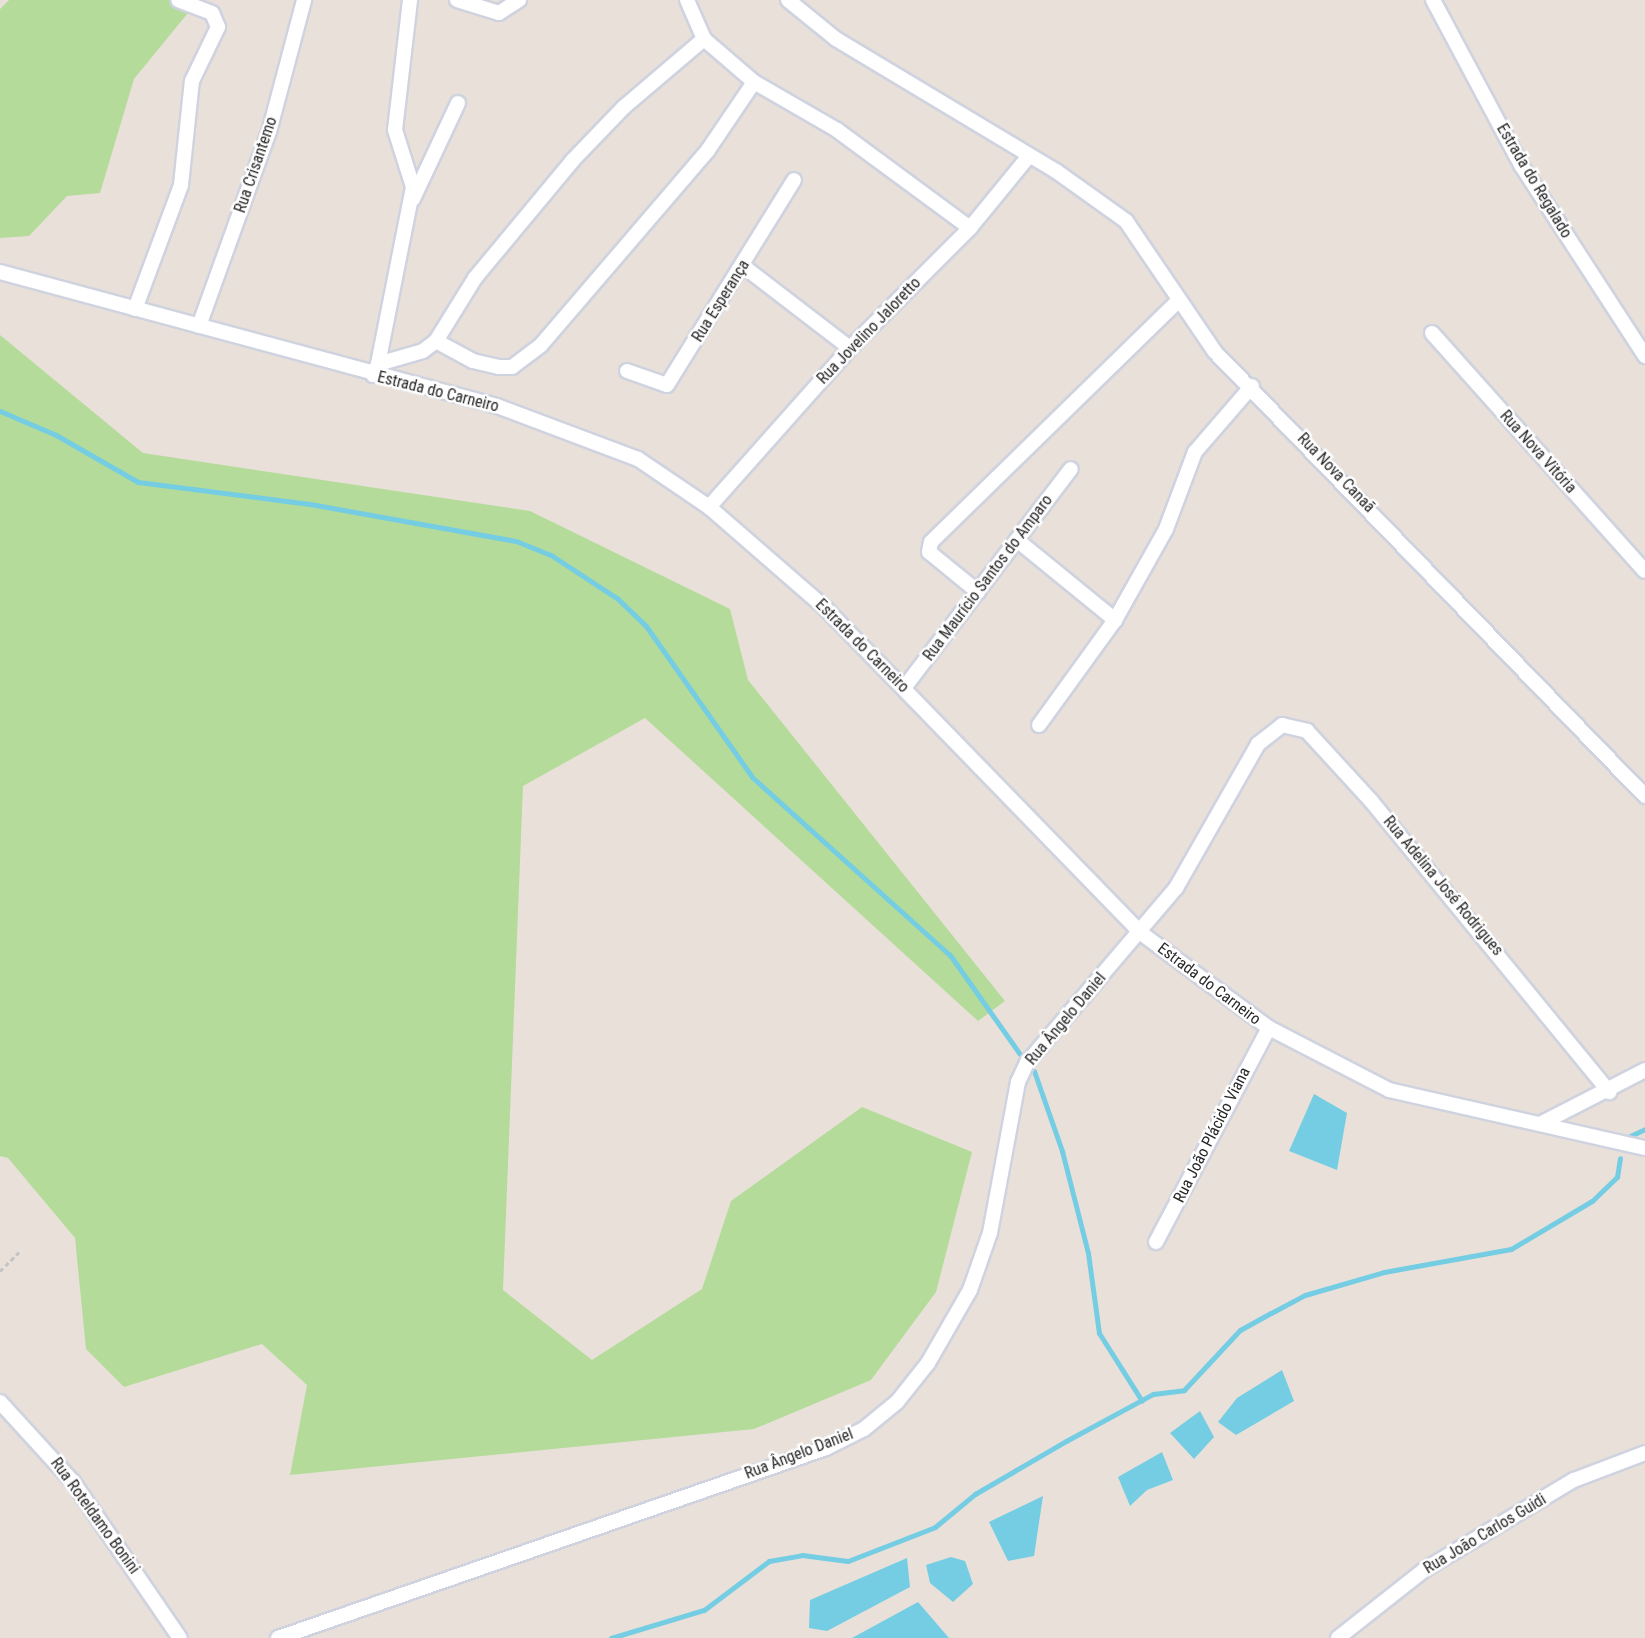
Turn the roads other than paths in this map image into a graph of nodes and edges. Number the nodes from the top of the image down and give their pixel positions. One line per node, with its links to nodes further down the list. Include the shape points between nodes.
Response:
1 (178, 0): 19 (street, via 212,13 218,27 192,81 181,185)
2 (304, 0): 20 (street, Rua Crisantemo, via 269,132)
3 (410, 0): 14 (street, via 395,130 412,179)
4 (457, 0): 5 (street, via 499,13)
5 (519, 0)
6 (687, 0): 9 (street)
7 (788, 0): 12 (street, Rua Nova Canaã, via 836,39)
8 (1432, 0): 24 (street, Estrada do Regalado, via 1521,165)
9 (704, 39): 10 (street); 22 (street, via 624,107 572,161 475,278)
10 (754, 82): 15 (street, via 837,130); 22 (street, via 708,150 541,345 512,367 499,368 473,361)
11 (458, 103): 14 (street)
12 (1029, 156): 15 (street, Rua Jovelino Jaloretto); 18 (street, Rua Nova Canaã, via 1126,221)
13 (794, 180): 16 (street, Rua Esperança)
14 (411, 203): 25 (street)
15 (970, 228): 23 (street, Rua Jovelino Jaloretto)
16 (743, 266): 23 (street); 26 (street, Rua Esperança, via 667,384)
17 (0, 272): 19 (street, Estrada do Carneiro)
18 (1178, 302): 27 (street, Rua Nova Canaã, via 1215,352); 32 (street, via 931,542 929,552)
19 (135, 309): 20 (street, Estrada do Carneiro)
20 (199, 326): 25 (street, Estrada do Carneiro)
21 (1432, 333): 31 (street, Rua Nova Vitória)
22 (436, 341): 25 (street, via 423,351)
23 (850, 348): 29 (street, Rua Jovelino Jaloretto)
24 (1645, 357)
25 (375, 369): 29 (street, Estrada do Carneiro, via 497,406 638,459)
26 (627, 371)
27 (1252, 386): 33 (street, via 1196,452 1166,529); 37 (street, Rua Nova Canaã)
28 (1071, 469): 30 (street, Rua Maurício Santos do Amparo)
29 (709, 507): 34 (street, Estrada do Carneiro, via 825,608)
30 (1017, 540): 32 (street, Rua Maurício Santos do Amparo); 33 (street)
31 (1645, 571)
32 (978, 592): 34 (street, Rua Maurício Santos do Amparo)
33 (1115, 620): 35 (street)
34 (904, 688): 38 (street, Estrada do Carneiro)
35 (1039, 725)
36 (1258, 744): 38 (street, Rua Ângelo Daniel, via 1176,888); 41 (street, Rua Adelina José Rodrigues, via 1282,725 1307,731 1483,933)
37 (1645, 796)
38 (1141, 933): 39 (street, Estrada do Carneiro); 48 (street, Rua Ângelo Daniel, via 1027,1063 1018,1082 990,1233 970,1290 928,1363 888,1409 826,1448)
39 (1269, 1028): 42 (street, Estrada do Carneiro, via 1389,1090); 44 (street, Rua João Plácido Viana)
40 (1645, 1071): 41 (street)
41 (1609, 1092): 42 (street)
42 (1542, 1123): 43 (street, Estrada do Carneiro)
43 (1645, 1148)
44 (1155, 1242)
45 (0, 1402): 47 (street, Rua Roteldamo Bonini, via 73,1482)
46 (1645, 1453): 49 (street, Rua João Carlos Guidi, via 1574,1480 1424,1570)
47 (180, 1638)
48 (278, 1638)
49 (1338, 1638)

